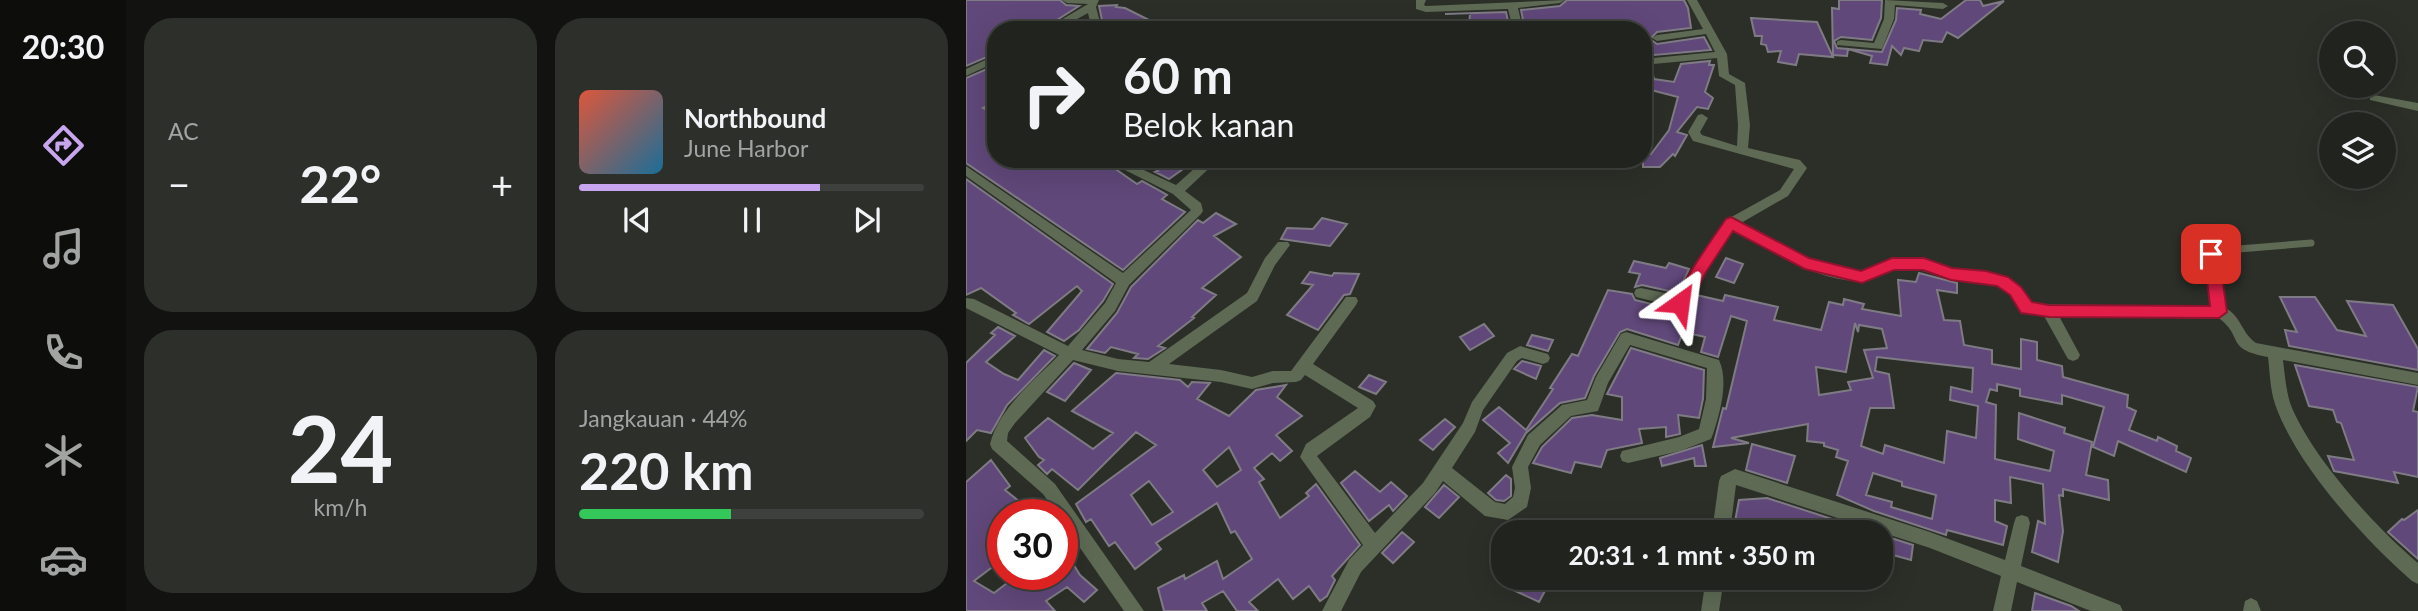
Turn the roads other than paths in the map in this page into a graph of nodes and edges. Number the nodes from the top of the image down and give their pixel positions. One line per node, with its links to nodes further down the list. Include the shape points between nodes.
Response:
1 (1067, 0): 6 (street)
2 (1421, 0): 7 (street, via 1419,7 1426,9)
3 (1560, 0): 7 (street)
4 (1692, 0): 12 (street)
5 (1890, 1): 8 (street); 14 (street, via 1889,19 1878,47)
6 (1094, 3): 9 (street); 10 (street)
7 (1512, 6): 11 (street)
8 (1944, 6)
9 (1064, 21)
10 (1096, 21)
11 (1516, 21)
12 (1709, 31): 13 (street); 17 (street)
13 (1657, 38)
14 (1841, 43)
15 (982, 52): 16 (street)
16 (987, 54)
17 (1722, 54): 18 (street); 24 (street, via 1724,76 1741,86)
18 (1652, 61)
19 (987, 62): 20 (street)
20 (966, 73)
21 (2378, 98): 22 (street)
22 (2418, 107)
23 (1702, 118): 24 (street, via 1694,132 1697,138)
24 (1742, 151): 29 (street, via 1801,168 1784,192)
25 (1128, 168): 28 (street)
26 (1203, 168): 28 (street)
27 (966, 170): 32 (street)
28 (1177, 191): 32 (street, via 1198,211)
29 (1731, 223): 33 (street, via 1684,300 1680,303); 36 (street, via 1805,263 1862,277 1892,264 1924,264 1951,274 2002,282 2016,291 2027,308)
30 (2311, 243): 37 (lane, via 2214,251)
31 (1283, 245): 43 (street, via 1252,297)
32 (1125, 281): 38 (street, via 1110,307)
33 (1641, 293)
34 (1351, 301): 42 (street)
35 (969, 303): 38 (street)
36 (2049, 311): 37 (street); 40 (street)
37 (2219, 312): 39 (street, via 2232,319 2241,341)
38 (1068, 353): 43 (street); 55 (street, via 1010,418 998,444 1049,489)
39 (2275, 354): 44 (street); 53 (street, via 2281,398 2294,428 2380,540)
40 (2073, 355)
41 (1543, 358): 46 (street, via 1520,352 1512,357 1476,407 1469,427)
42 (1305, 367): 43 (street, via 1292,378 1252,383); 51 (street, via 1368,406 1312,449 1308,457)
43 (1151, 369)
44 (2418, 379)
45 (1628, 456): 46 (street, via 1704,434 1714,392 1714,364 1626,338 1593,405 1567,410 1534,440 1520,467 1521,501 1508,512 1491,510)
46 (1441, 469): 51 (street)
47 (1722, 520): 48 (street, via 1727,481 1735,477)
48 (1868, 520)
49 (2022, 523): 52 (street)
50 (1893, 528): 52 (street)
51 (1374, 546): 56 (street, via 1355,566)
52 (2009, 573): 58 (street); 59 (street)
53 (2418, 575)
54 (1713, 590): 57 (street)
55 (1135, 611)
56 (1331, 611)
57 (1710, 611)
58 (2002, 611)
59 (2114, 611)

